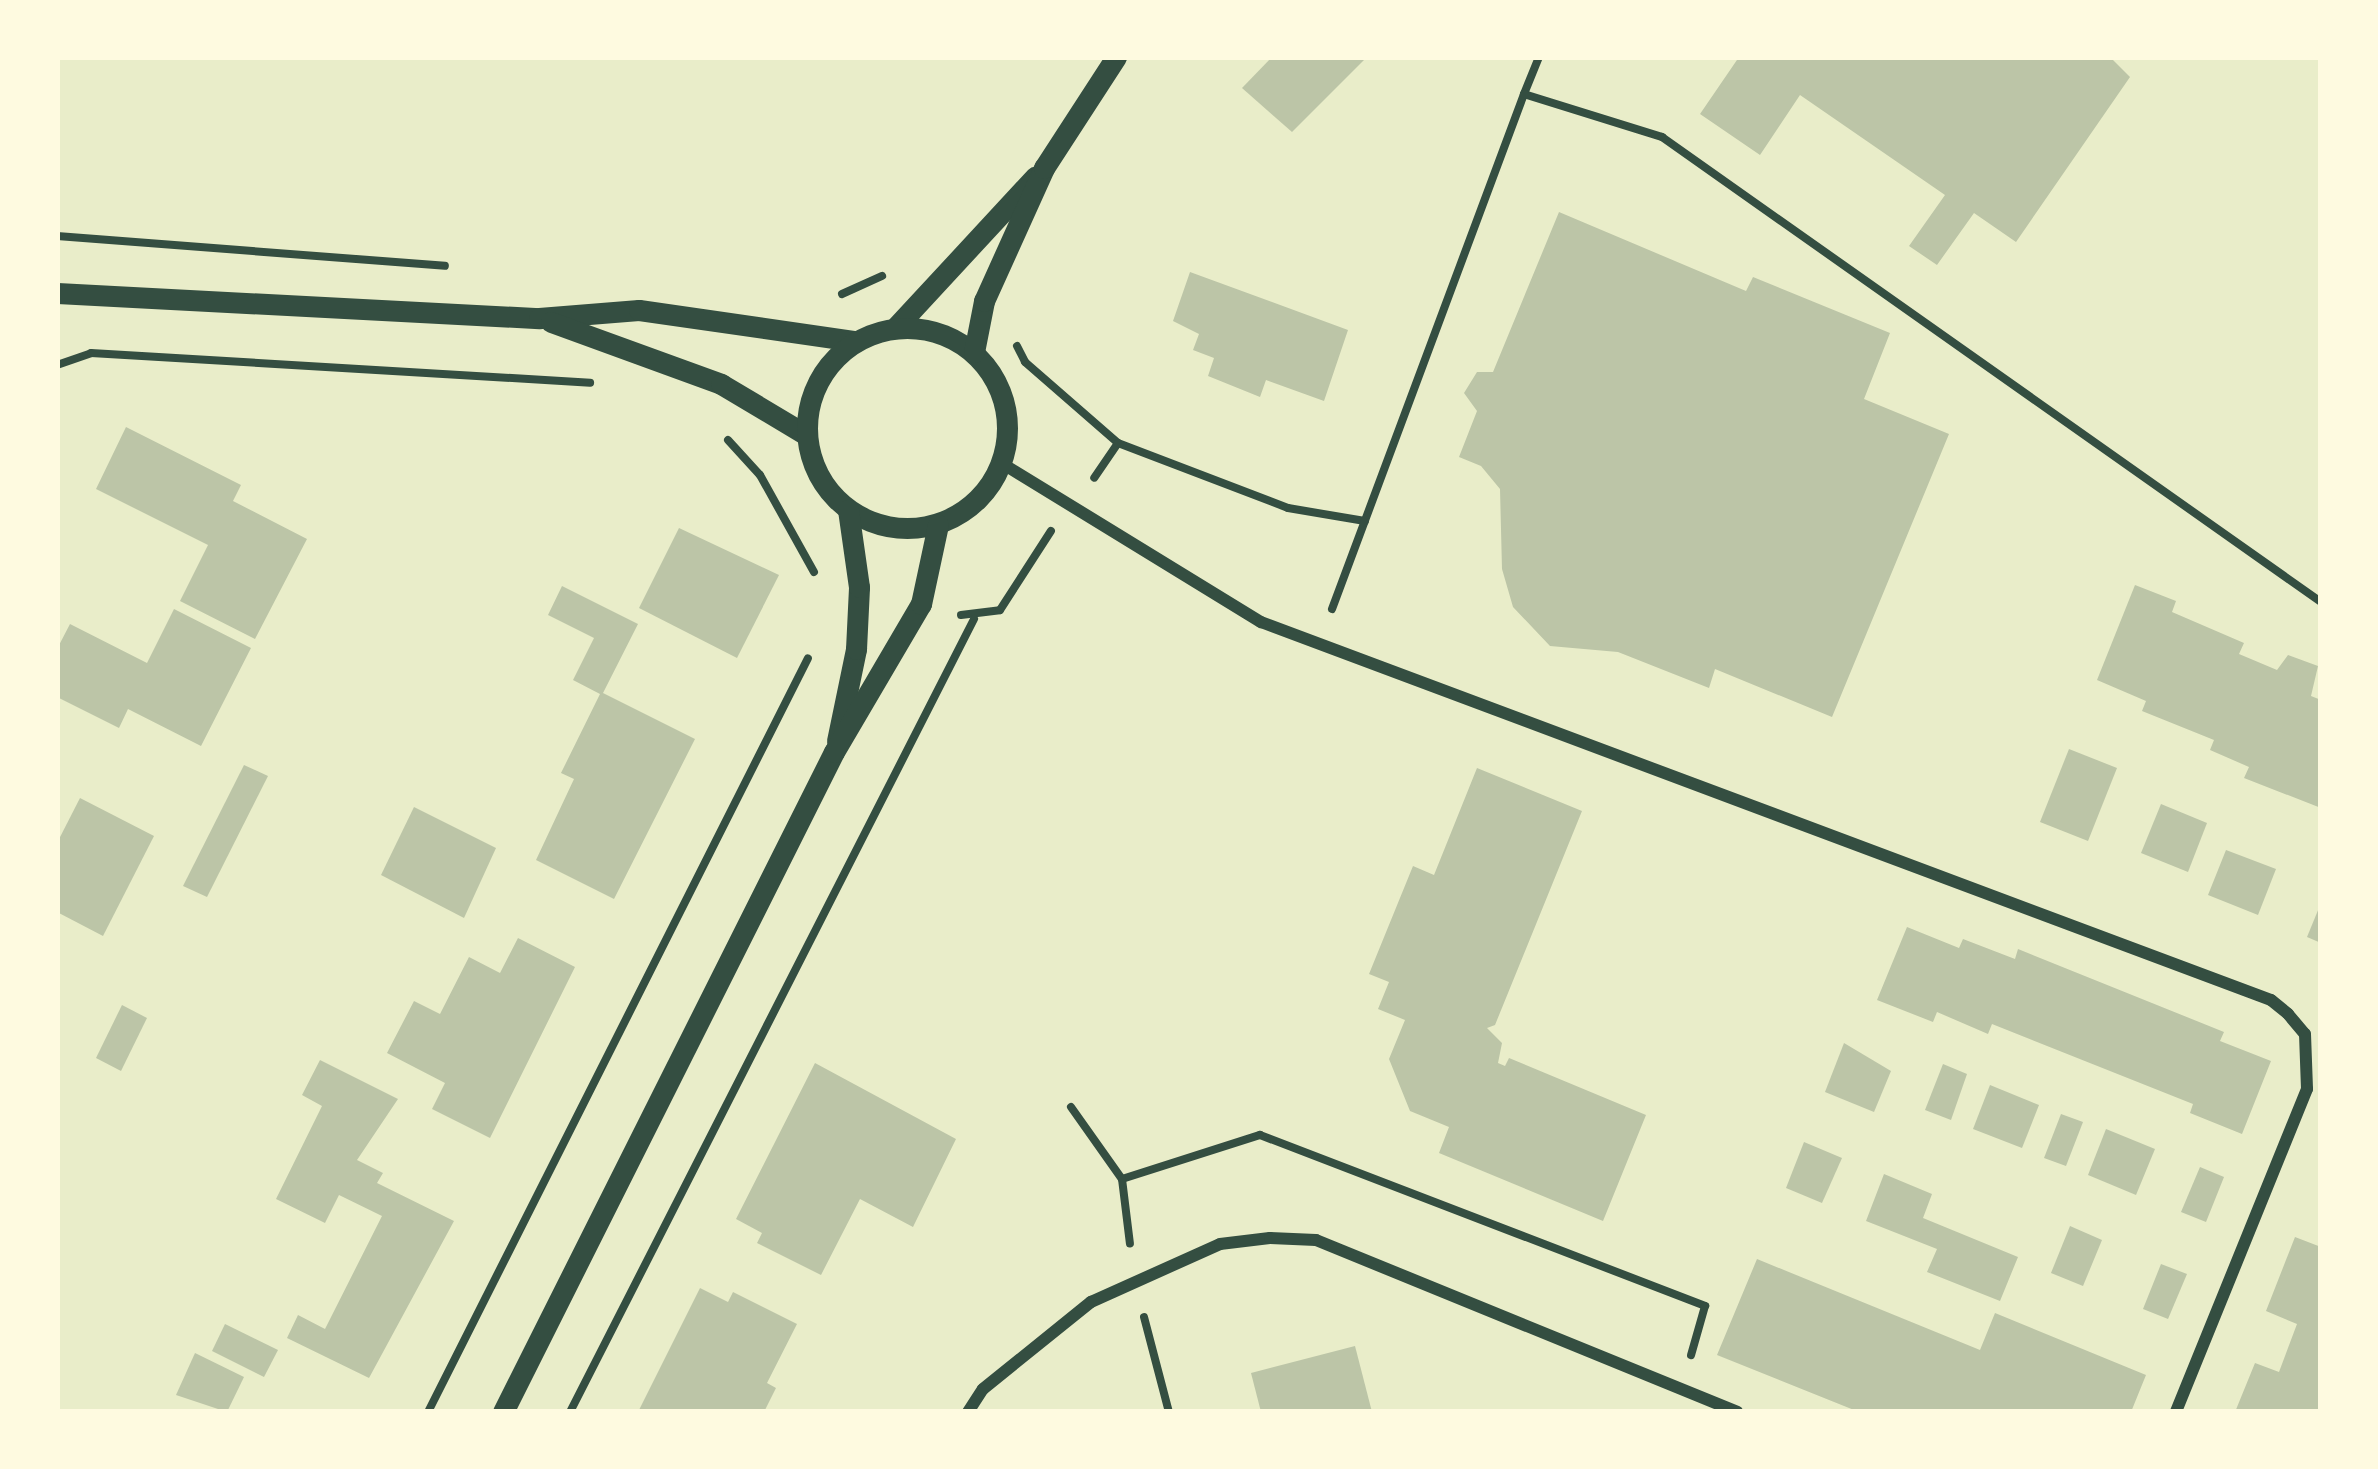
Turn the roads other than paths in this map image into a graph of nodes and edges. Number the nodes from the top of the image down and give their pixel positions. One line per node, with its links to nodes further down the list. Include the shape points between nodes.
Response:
1 (1116, 57): 2 (street)
2 (1044, 168): 5 (street); 7 (street, via 984,301)
3 (57, 292): 4 (street)
4 (538, 318): 6 (street, via 640,310); 8 (street, via 722,384)
5 (896, 327): 6 (street); 7 (street, via 938,331)
6 (855, 341): 8 (street, via 828,365 810,398)
7 (974, 352): 9 (street, via 998,384 1009,423)
8 (805, 434): 10 (street, via 818,478)
9 (1003, 464): 11 (street, via 977,502); 16 (street, via 1261,622 2271,1000 2305,1034 2307,1089)
10 (848, 510): 11 (street, via 890,529); 12 (street, via 856,649)
11 (938, 525): 12 (street, via 921,604)
12 (834, 752): 13 (street)
13 (502, 1412)
14 (968, 1412): 15 (street, via 982,1389 1052,1331 1134,1280 1220,1244 1316,1240)
15 (1737, 1412)
16 (2176, 1412)

